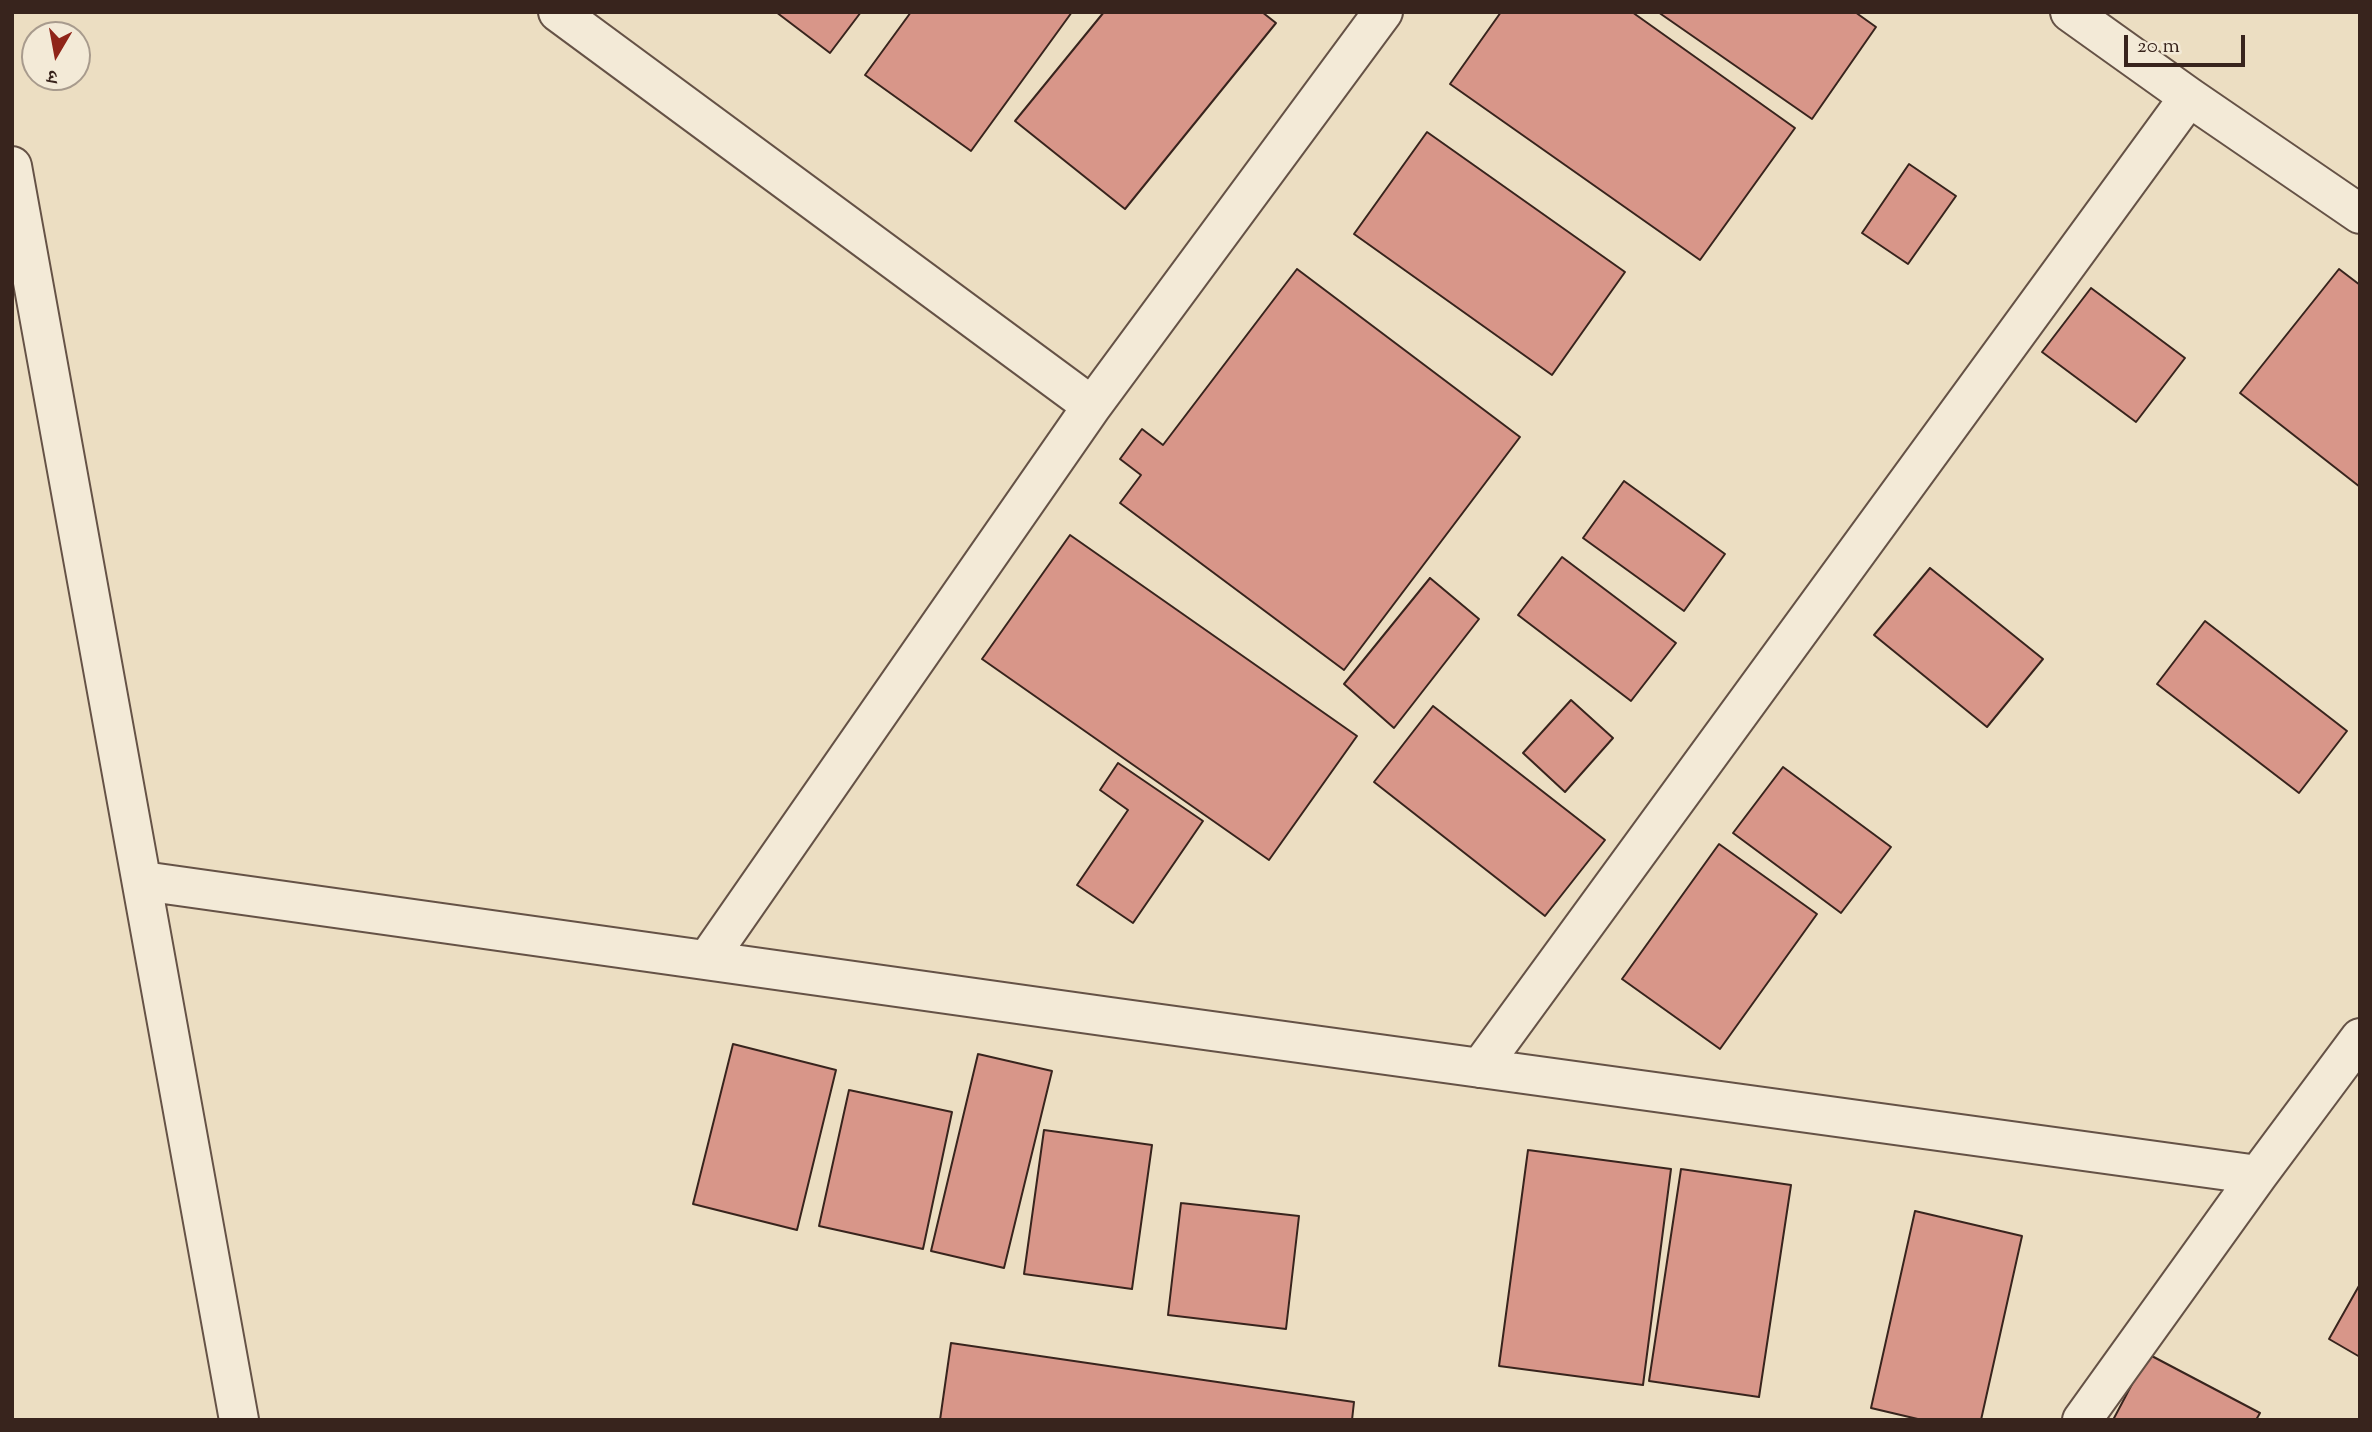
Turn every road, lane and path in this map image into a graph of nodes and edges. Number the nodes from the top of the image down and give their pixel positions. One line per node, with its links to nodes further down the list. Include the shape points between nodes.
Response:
1 (558, 12): 7 (lane)
2 (1383, 12): 7 (lane)
3 (2070, 12): 4 (lane)
4 (2189, 97): 6 (lane); 11 (lane)
5 (12, 166): 8 (lane)
6 (2360, 214)
7 (1092, 406): 9 (lane)
8 (143, 881): 9 (lane); 13 (lane)
9 (708, 960): 11 (lane)
10 (2360, 1038): 12 (lane)
11 (1480, 1068): 12 (lane)
12 (2258, 1175): 14 (lane)
13 (239, 1420)
14 (2082, 1420)

